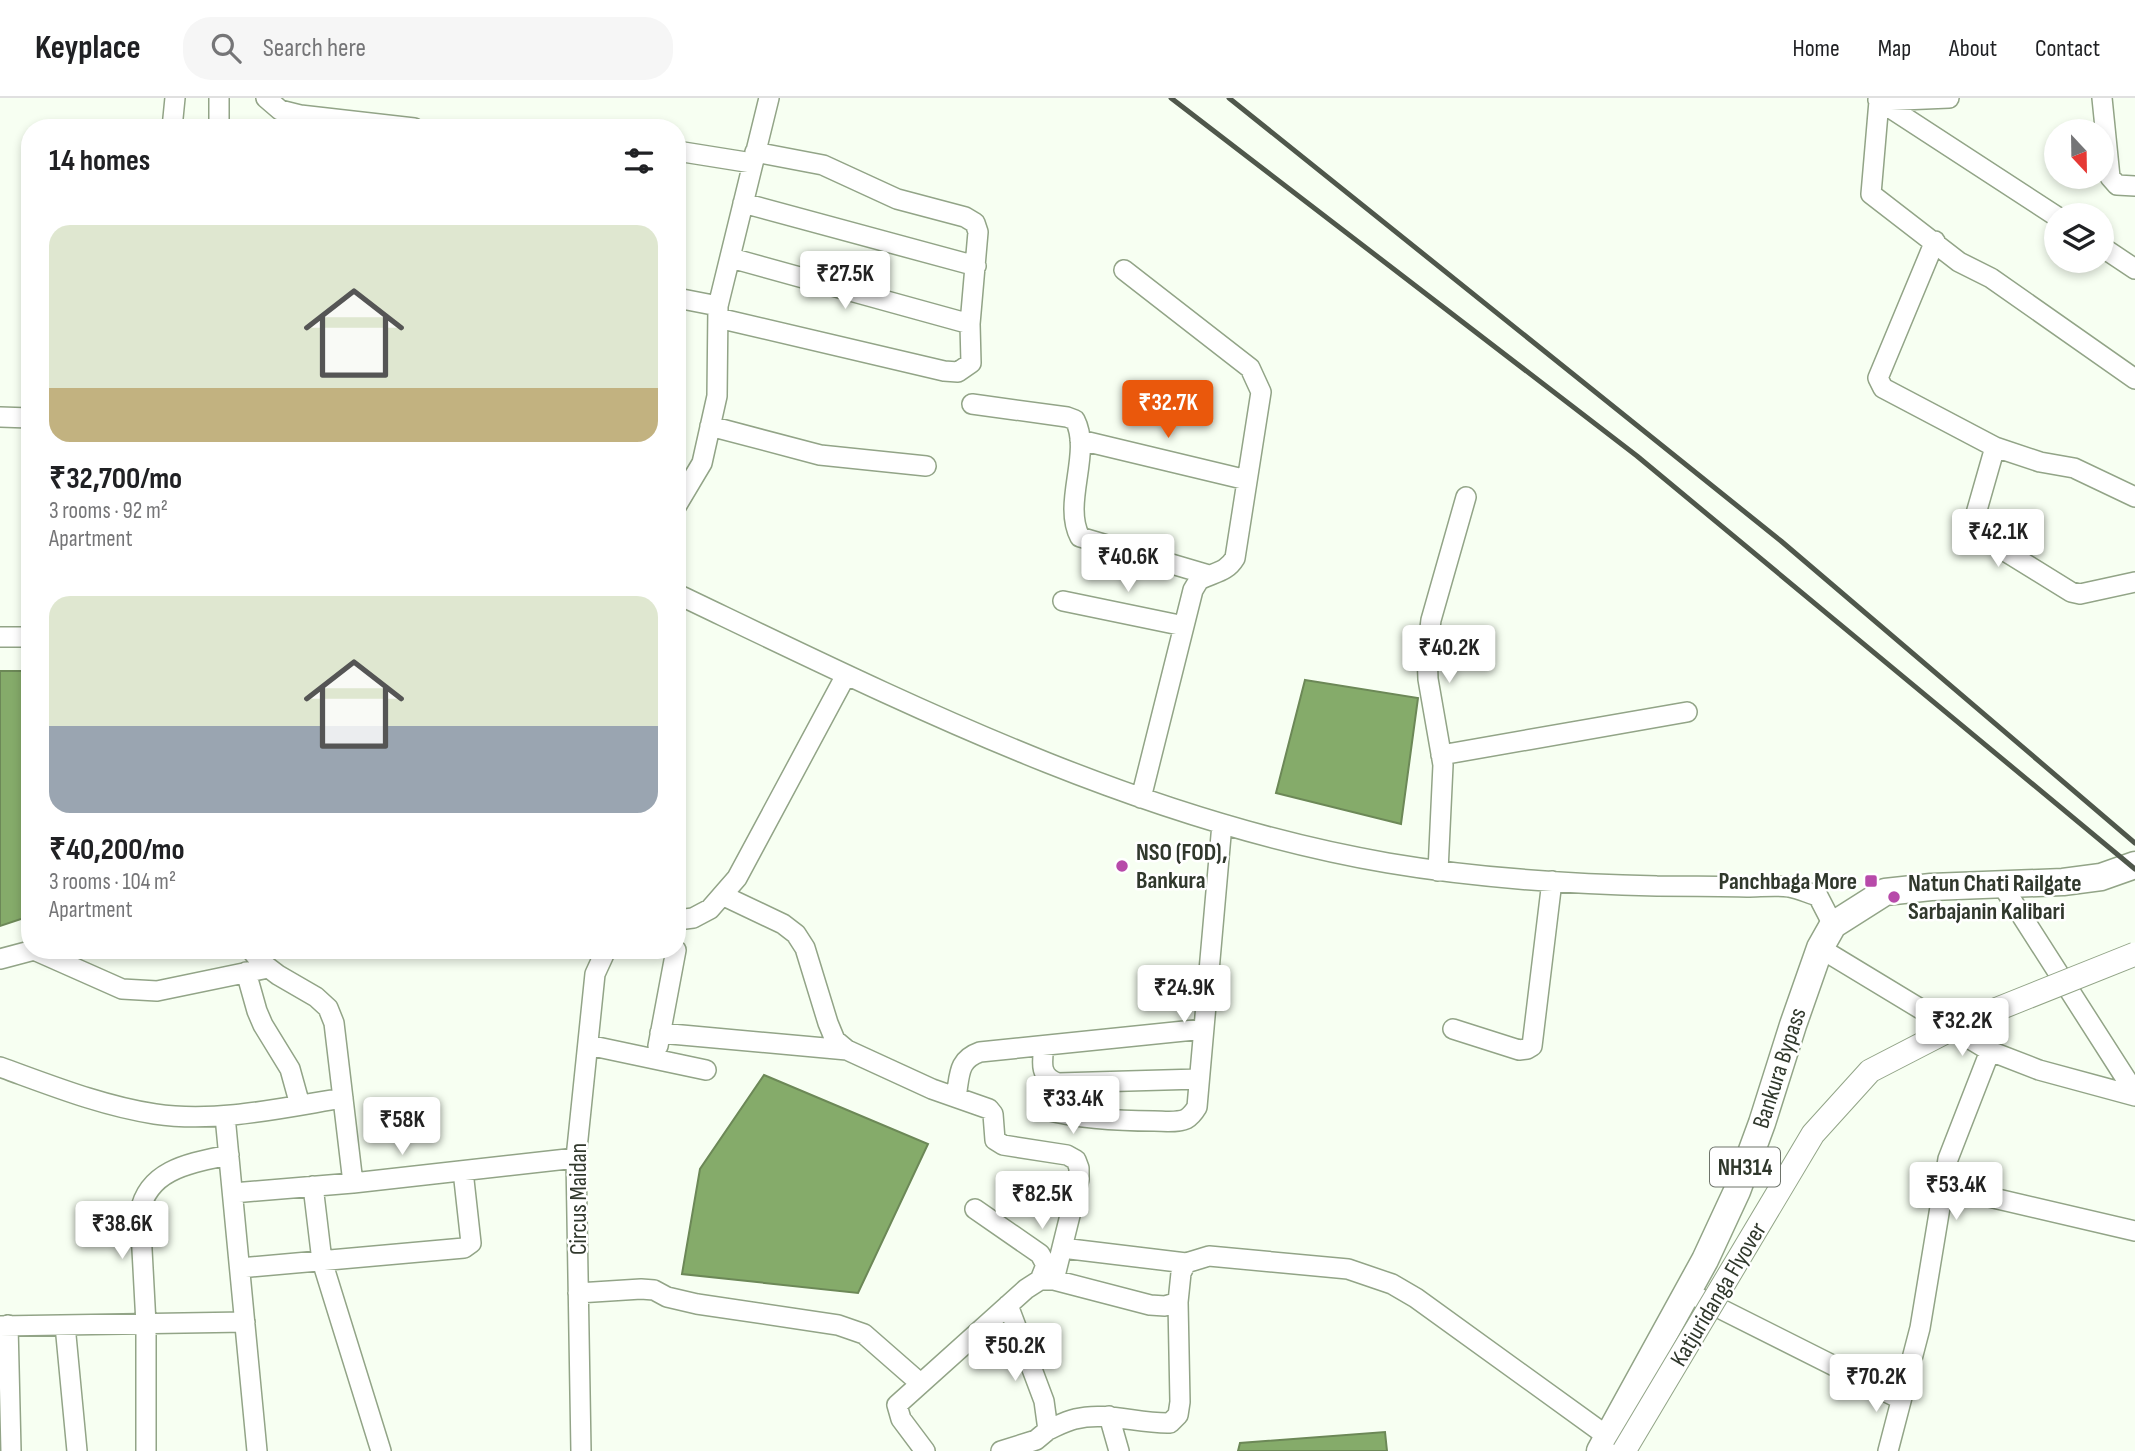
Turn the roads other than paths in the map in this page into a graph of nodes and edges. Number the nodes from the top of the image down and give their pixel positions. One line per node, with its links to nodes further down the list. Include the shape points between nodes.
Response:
1 (175, 98): 8 (street)
2 (219, 98): 9 (street)
3 (267, 98): 10 (street, via 280,110)
4 (769, 98): 12 (street)
5 (1949, 98): 7 (street)
6 (2102, 98): 13 (street, via 2110,177 2117,184)
7 (1877, 100): 15 (street); 16 (street, via 1871,194)
8 (173, 119)
9 (219, 119)
10 (313, 119)
11 (686, 152): 12 (street)
12 (753, 157): 14 (street); 19 (street, via 823,165 897,199 965,217 975,223 978,232)
13 (2135, 186)
14 (743, 203): 18 (street); 19 (street)
15 (2044, 208)
16 (1935, 241): 25 (street, via 1959,262 1992,278); 31 (street, via 1878,383)
17 (2114, 255): 20 (street)
18 (731, 258): 23 (street); 24 (street)
19 (975, 266): 24 (street)
20 (2135, 269)
21 (1124, 270): 33 (street, via 1250,368 1261,392)
22 (686, 301): 23 (street)
23 (718, 312): 24 (street, via 958,372 971,363); 29 (street, via 716,396)
24 (971, 324)
25 (2135, 379)
26 (972, 404): 30 (street, via 1067,417 1075,420)
27 (0, 417): 28 (street)
28 (21, 418)
29 (710, 426): 32 (street, via 820,455); 34 (street, via 702,463)
30 (1080, 440): 33 (street); 37 (street, via 1075,498 1080,537)
31 (1994, 447): 36 (street, via 2040,463 2074,468); 38 (street, via 1973,524 1977,534 2071,592)
32 (926, 466)
33 (1247, 480): 37 (street, via 1235,558 1230,567)
34 (686, 490)
35 (1466, 497): 46 (street, via 1431,620 1427,652 1427,680)
36 (2135, 497)
37 (1209, 575): 41 (street, via 1193,590)
38 (2135, 582)
39 (686, 598): 44 (street)
40 (1063, 601): 41 (street)
41 (1184, 626): 47 (street)
42 (21, 637): 43 (street)
43 (0, 638)
44 (846, 674): 47 (street); 53 (street)
45 (1687, 712): 46 (street)
46 (1441, 755): 50 (street)
47 (1141, 798): 48 (street)
48 (1222, 824): 50 (street, via 1328,852); 66 (street)
49 (2135, 865): 52 (highway, NH314, via 2101,877)
50 (1438, 871): 51 (street)
51 (1552, 881): 55 (street, via 1788,887 1818,895); 67 (street, via 1532,1046 1518,1050)
52 (2001, 885): 55 (highway, Bankura Bypass / NH314, via 1885,892); 77 (street)
53 (724, 896): 54 (street, via 710,909); 71 (street, via 796,934 805,948 835,1040)
54 (686, 919)
55 (1833, 925): 56 (highway, Bankura Bypass / NH314)
56 (1820, 948): 72 (street); 97 (highway, Bankura Bypass / NH314, via 1737,1191)
57 (21, 953): 59 (street)
58 (2135, 954): 109 (main road, Katjuridanga Flyover, bridge, via 1965,1022 1870,1072 1813,1134)
59 (0, 959)
60 (54, 959): 65 (street, via 122,989 139,991)
61 (260, 959): 64 (street)
62 (602, 959): 69 (street, Circus Maidan, via 595,974)
63 (674, 959): 68 (street)
64 (268, 968): 65 (street); 79 (street, via 328,1008)
65 (246, 972): 80 (street, via 260,1018 290,1069)
66 (1204, 1029): 70 (street); 76 (street)
67 (1452, 1029)
68 (660, 1034): 71 (street); 73 (street)
69 (588, 1045): 73 (street); 84 (street, Circus Maidan)
70 (1044, 1046): 76 (street, via 1043,1073 1058,1083); 78 (street, via 969,1056 962,1062)
71 (847, 1050): 78 (street)
72 (1990, 1051): 77 (street, via 2039,1070); 88 (street)
73 (655, 1059): 75 (street)
74 (0, 1068): 82 (street, via 155,1114)
75 (706, 1070)
76 (1199, 1079): 81 (street, via 1197,1107 1185,1120 1112,1121)
77 (2135, 1095)
78 (956, 1097): 92 (street, via 989,1109 995,1140 1003,1145 1076,1160 1079,1179)
79 (343, 1098): 80 (street); 86 (street)
80 (300, 1105): 82 (street)
81 (1046, 1111)
82 (225, 1116): 83 (street)
83 (229, 1155): 89 (street); 102 (street, via 170,1172 155,1181 143,1197 139,1212)
84 (576, 1158): 85 (street); 98 (street, Circus Maidan)
85 (463, 1171): 86 (street); 93 (street, via 471,1243 464,1248)
86 (354, 1183): 87 (street)
87 (313, 1186): 89 (street); 93 (street)
88 (1942, 1186): 91 (street); 106 (street, via 1920,1328)
89 (233, 1193): 95 (street)
90 (975, 1209): 96 (street, via 1040,1254)
91 (2135, 1231)
92 (1062, 1248): 94 (street); 96 (street)
93 (322, 1261): 95 (street); 114 (street)
94 (1186, 1264): 99 (street); 109 (street, via 1209,1256 1324,1265 1392,1284)
95 (240, 1268): 101 (street)
96 (1047, 1280): 99 (street, via 1150,1306); 100 (street)
97 (1687, 1292): 106 (street); 109 (highway, Bankura Bypass / NH314)
98 (578, 1293): 105 (street, via 654,1290 697,1304 838,1325 864,1334); 115 (street, Circus Maidan)
99 (1178, 1302): 107 (street, via 1178,1415 1170,1423)
100 (1008, 1305): 105 (street); 108 (street, via 1044,1401)
101 (245, 1322): 102 (street); 113 (street)
102 (146, 1324): 104 (street); 112 (street)
103 (4, 1325): 104 (street); 110 (street)
104 (65, 1325): 111 (street)
105 (920, 1383): 116 (street, via 897,1405 897,1411)
106 (1900, 1399): 119 (street)
107 (1109, 1416): 108 (street, via 1073,1419); 118 (street)
108 (1048, 1430): 117 (street, via 1036,1440)
109 (1607, 1448)
110 (11, 1451)
111 (77, 1451)
112 (146, 1451)
113 (257, 1451)
114 (381, 1451)
115 (581, 1451)
116 (925, 1451)
117 (1001, 1451)
118 (1119, 1451)
119 (1888, 1451)

